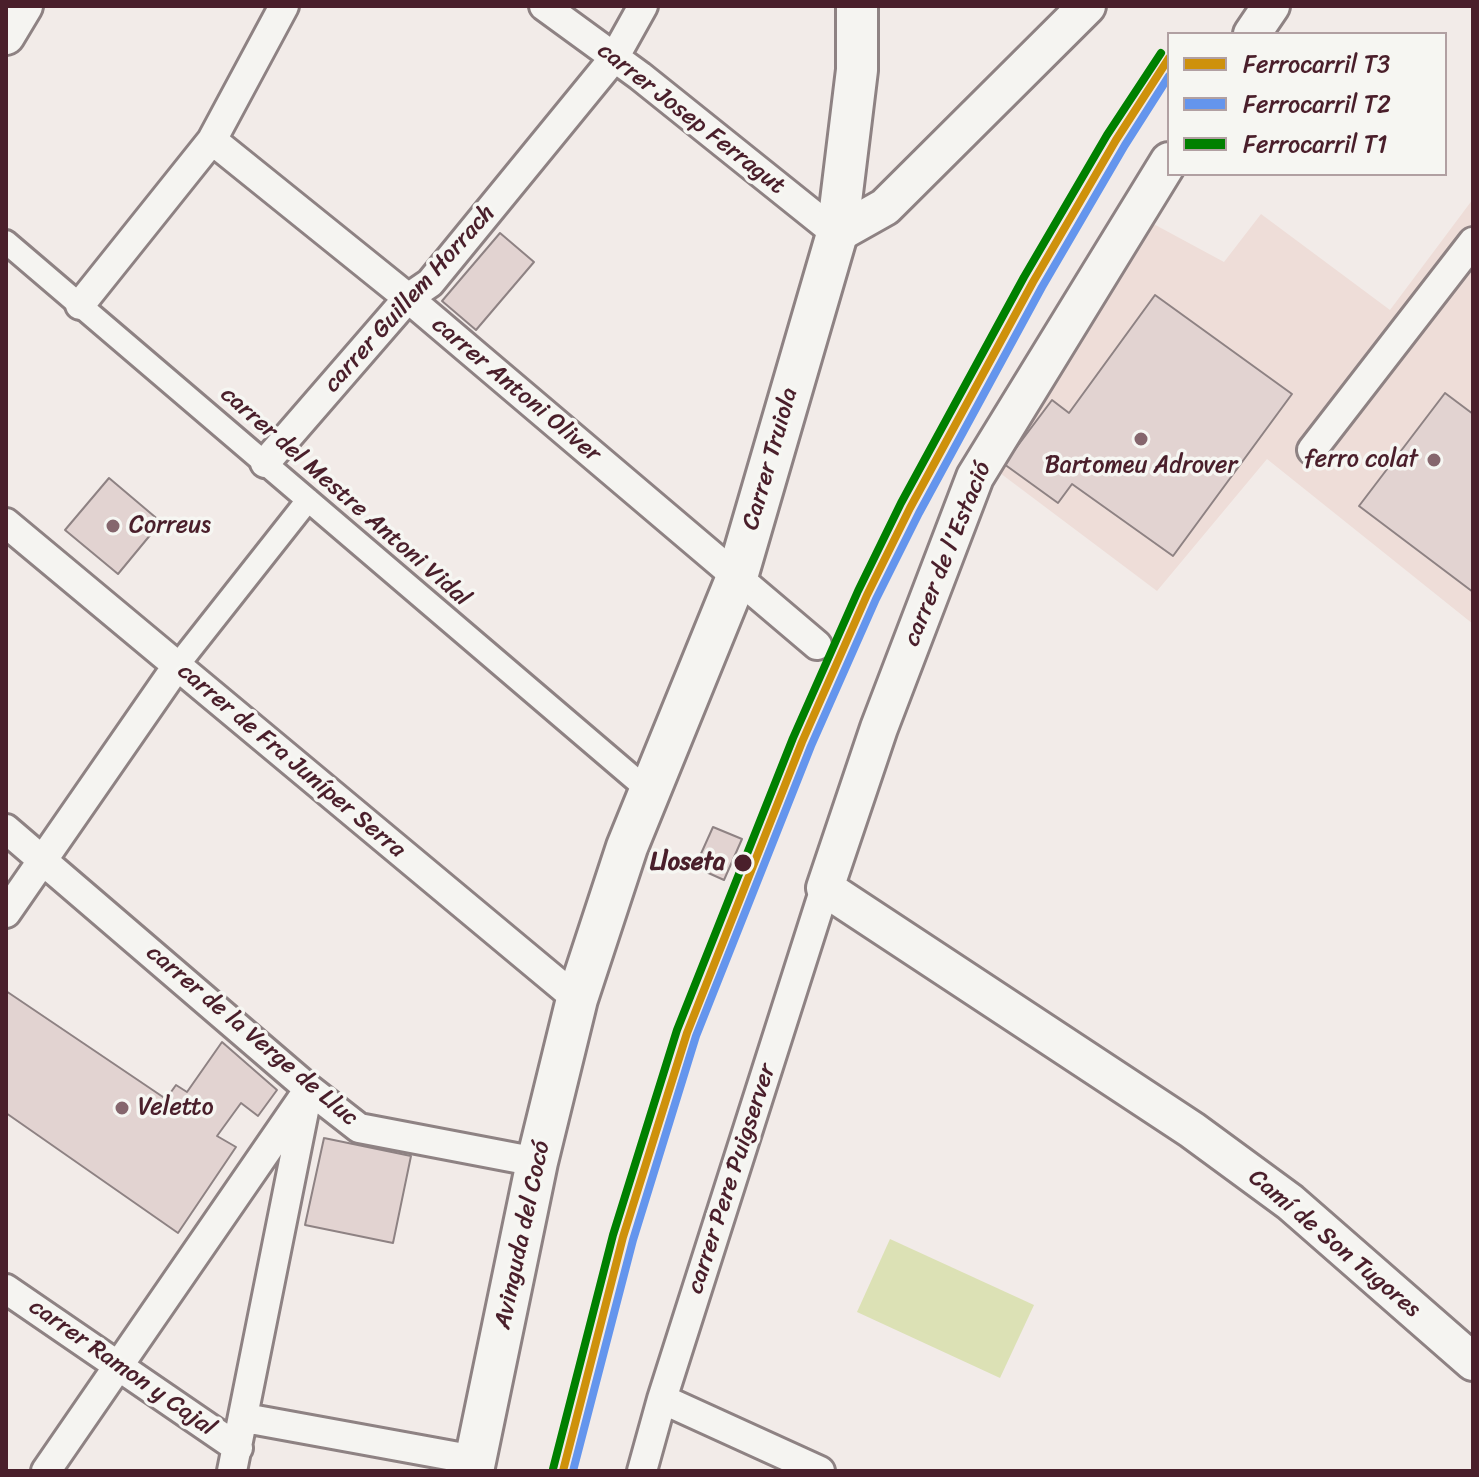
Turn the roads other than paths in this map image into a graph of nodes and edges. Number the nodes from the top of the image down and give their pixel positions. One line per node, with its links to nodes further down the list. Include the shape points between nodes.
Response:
1 (24, 6): 9 (street)
2 (284, 6): 11 (street)
3 (544, 6): 10 (street, carrer Josep Ferragut)
4 (643, 6): 10 (street, carrer Guillem Horrach)
5 (857, 6): 13 (main road, Carrer Truiola, via 857,70)
6 (1087, 6): 13 (street, via 885,207)
7 (1271, 6): 8 (street)
8 (1253, 32)
9 (6, 36)
10 (614, 58): 13 (street, carrer Josep Ferragut); 16 (street, carrer Guillem Horrach, via 430,283)
11 (212, 140): 16 (street, carrer Antoni Oliver); 17 (street)
12 (1167, 164): 28 (street, carrer de l'Estació, via 975,477 879,728)
13 (837, 234): 22 (main road, Carrer Truiola)
14 (1473, 242): 18 (street)
15 (7, 244): 17 (street, carrer del Mestre Antoni Vidal)
16 (408, 298): 19 (street, carrer Guillem Horrach); 22 (street, carrer Antoni Oliver)
17 (80, 305): 19 (street, carrer del Mestre Antoni Vidal)
18 (1312, 450)
19 (265, 463): 20 (street, carrer del Mestre Antoni Vidal)
20 (308, 500): 24 (street); 25 (street, carrer del Mestre Antoni Vidal)
21 (6, 523): 24 (street, carrer de Fra Juníper Serra)
22 (737, 577): 23 (street, carrer Antoni Oliver); 25 (main road, Carrer Truiola)
23 (817, 645)
24 (177, 666): 27 (street); 30 (street, carrer de Fra Juníper Serra)
25 (650, 792): 30 (main road, Carrer Truiola)
26 (6, 829): 27 (street, carrer de la Verge de Lluc)
27 (43, 860): 29 (street); 31 (street, carrer de la Verge de Lluc)
28 (825, 888): 34 (street, Camí de Son Tugores, via 1192,1130 1290,1202); 36 (street, carrer Pere Puigserver)
29 (6, 913)
30 (577, 999): 32 (main road, Avinguda del Cocó)
31 (309, 1089): 32 (street, carrer de la Verge de Lluc, via 359,1128); 35 (street); 37 (street)
32 (537, 1162): 39 (main road, Avinguda del Cocó)
33 (6, 1289): 35 (street, carrer Ramon y Cajal)
34 (1473, 1362)
35 (118, 1367): 38 (street, carrer Ramon y Cajal); 40 (street)
36 (662, 1399): 41 (street, carrer Pere Puigserver); 42 (street)
37 (245, 1418): 38 (street); 39 (street, carrer Ramon y Cajal)
38 (235, 1460)
39 (474, 1465)
40 (46, 1471)
41 (642, 1471)
42 (820, 1471)

